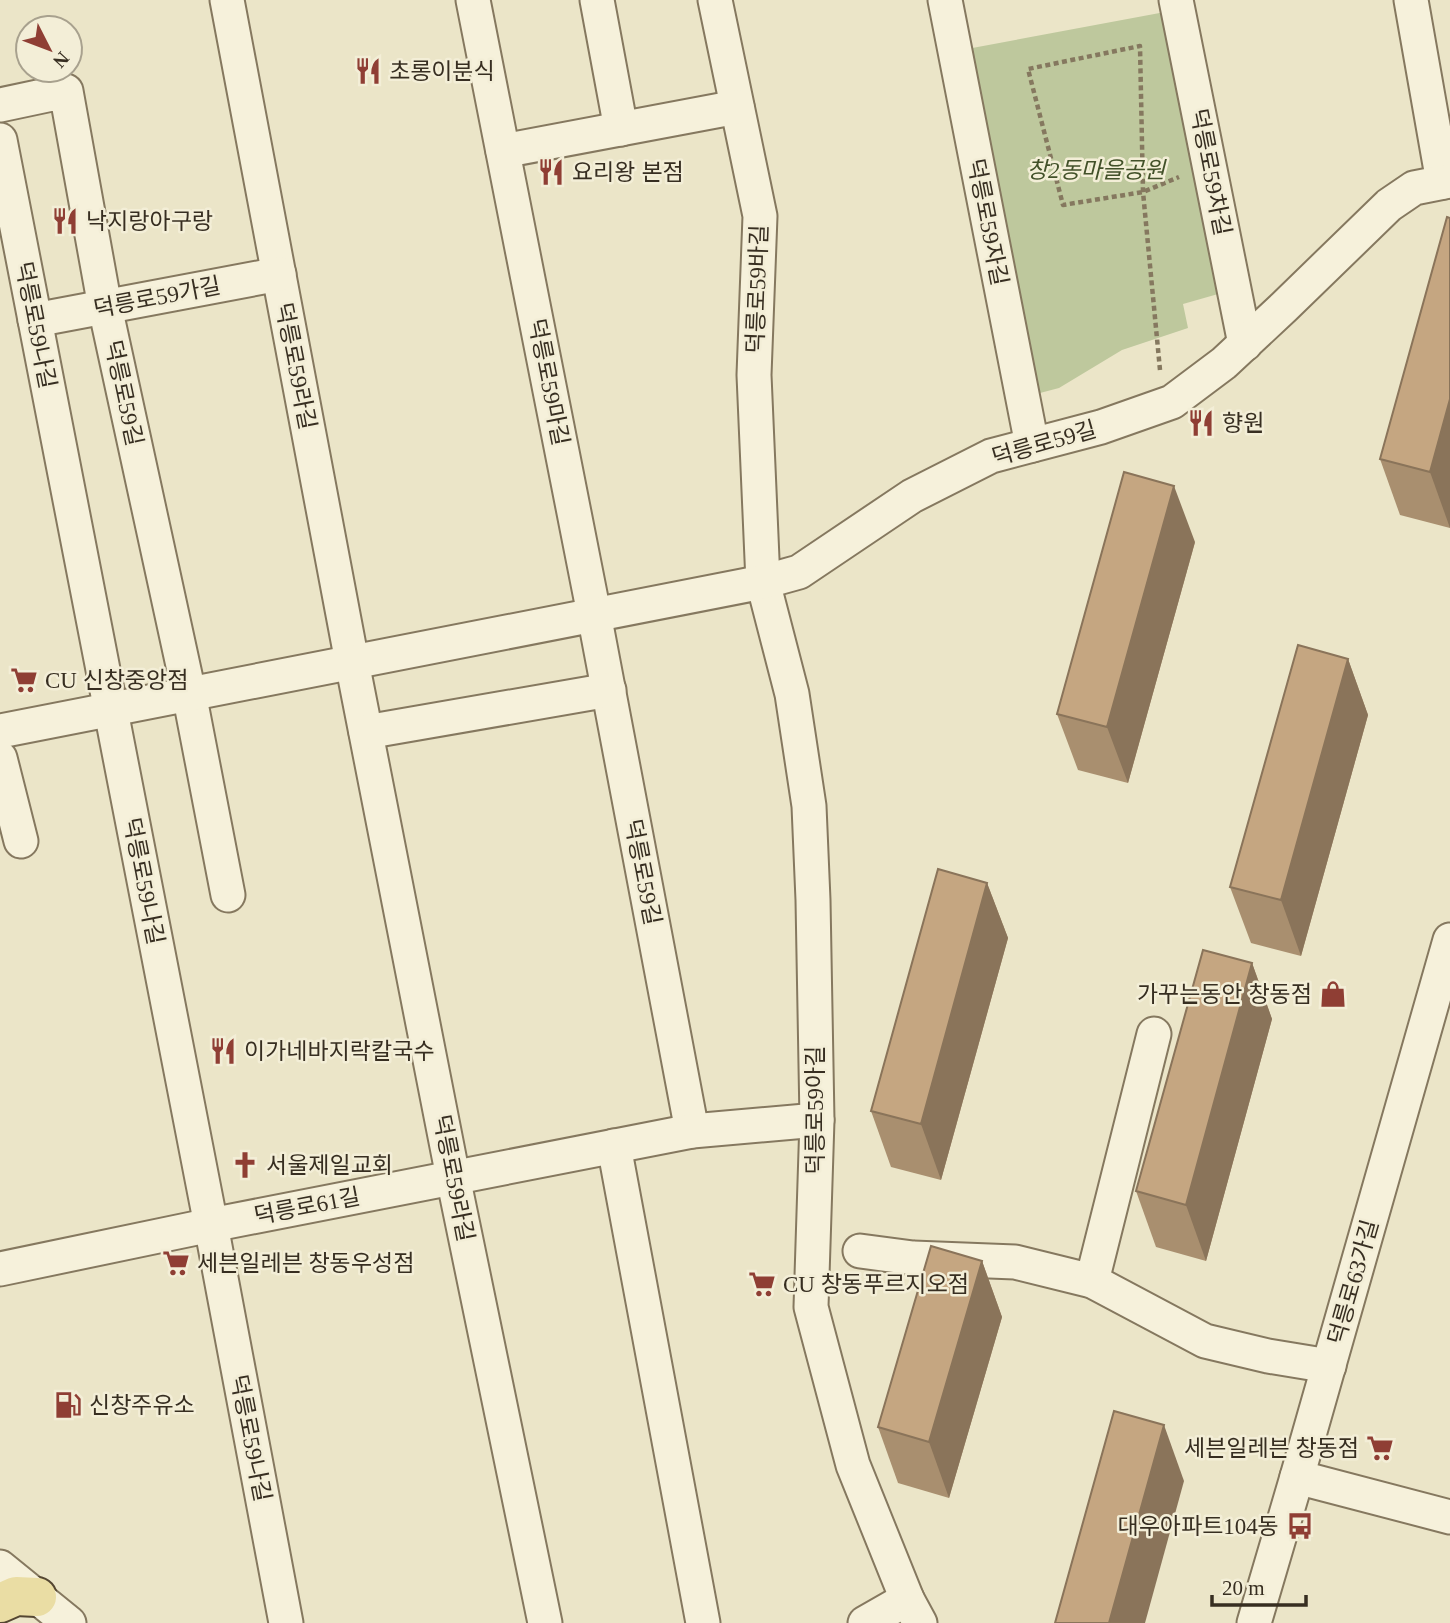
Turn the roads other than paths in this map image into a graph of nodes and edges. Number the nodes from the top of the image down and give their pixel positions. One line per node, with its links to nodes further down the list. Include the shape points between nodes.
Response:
1 (227, 0): 14 (street, 덕릉로59라길)
2 (473, 0): 12 (street, 덕릉로59마길)
3 (597, 0): 10 (street)
4 (715, 0): 9 (street, 덕릉로59바길)
5 (945, 0): 18 (street, 덕릉로59자길)
6 (1176, 0): 17 (street, 덕릉로59차길)
7 (1411, 0): 13 (street, 덕릉로59길)
8 (0, 105): 15 (street, 덕릉로59길, via 66,91)
9 (737, 107): 10 (street); 19 (street, 덕릉로59바길, via 760,216 754,375)
10 (621, 129): 12 (street)
11 (0, 140): 16 (street, 덕릉로59나길)
12 (503, 151): 20 (street, 덕릉로59마길)
13 (1447, 182): 17 (street, 덕릉로59길, via 1414,188 1389,205)
14 (279, 274): 15 (street, 덕릉로59가길); 21 (street, 덕릉로59라길)
15 (105, 307): 16 (street, 덕릉로59가길); 23 (street, 덕릉로59길)
16 (35, 320): 24 (street, 덕릉로59나길)
17 (1245, 344): 18 (street, 덕릉로59길, via 1172,402)
18 (1032, 445): 19 (street, 덕릉로59길, via 990,456 912,495 799,572)
19 (764, 582): 20 (street, 덕릉로59길); 32 (street, 덕릉로59아길, via 792,694 808,806)
20 (594, 614): 21 (street, 덕릉로59길); 22 (street, 덕릉로59길)
21 (352, 662): 23 (street, 덕릉로59길); 26 (street, 덕릉로59라길)
22 (609, 690): 26 (street); 33 (street, 덕릉로59길)
23 (188, 693): 24 (street, 덕릉로59길); 29 (street, 덕릉로59길)
24 (111, 708): 25 (street, 덕릉로59길); 36 (street, 덕릉로59나길)
25 (0, 731)
26 (366, 732): 35 (street, 덕릉로59라길)
27 (0, 758): 28 (street)
28 (21, 841)
29 (229, 895)
30 (1450, 940): 40 (street, 덕릉로63가길)
31 (1154, 1034): 39 (street)
32 (817, 1120): 33 (street, 덕릉로61길); 46 (street, 덕릉로59아길, via 811,1307 853,1465)
33 (692, 1131): 34 (street, 덕릉로61길)
34 (614, 1146): 35 (street, 덕릉로61길); 50 (street)
35 (453, 1177): 36 (street, 덕릉로61길); 49 (street, 덕릉로59라길)
36 (211, 1225): 38 (street, 덕릉로61길); 48 (street, 덕릉로59나길)
37 (860, 1251): 39 (street, via 1015,1262)
38 (0, 1269)
39 (1092, 1281): 40 (street, via 1205,1341)
40 (1329, 1366): 41 (street, 덕릉로63가길)
41 (1297, 1477): 42 (street); 52 (street, 덕릉로63가길)
42 (1450, 1517)
43 (0, 1567): 44 (street)
44 (37, 1597): 45 (main road, via 16,1595); 47 (street)
45 (0, 1603)
46 (914, 1611): 51 (street)
47 (69, 1623)
48 (286, 1623)
49 (545, 1623)
50 (703, 1623)
51 (865, 1623)
52 (1254, 1623)

